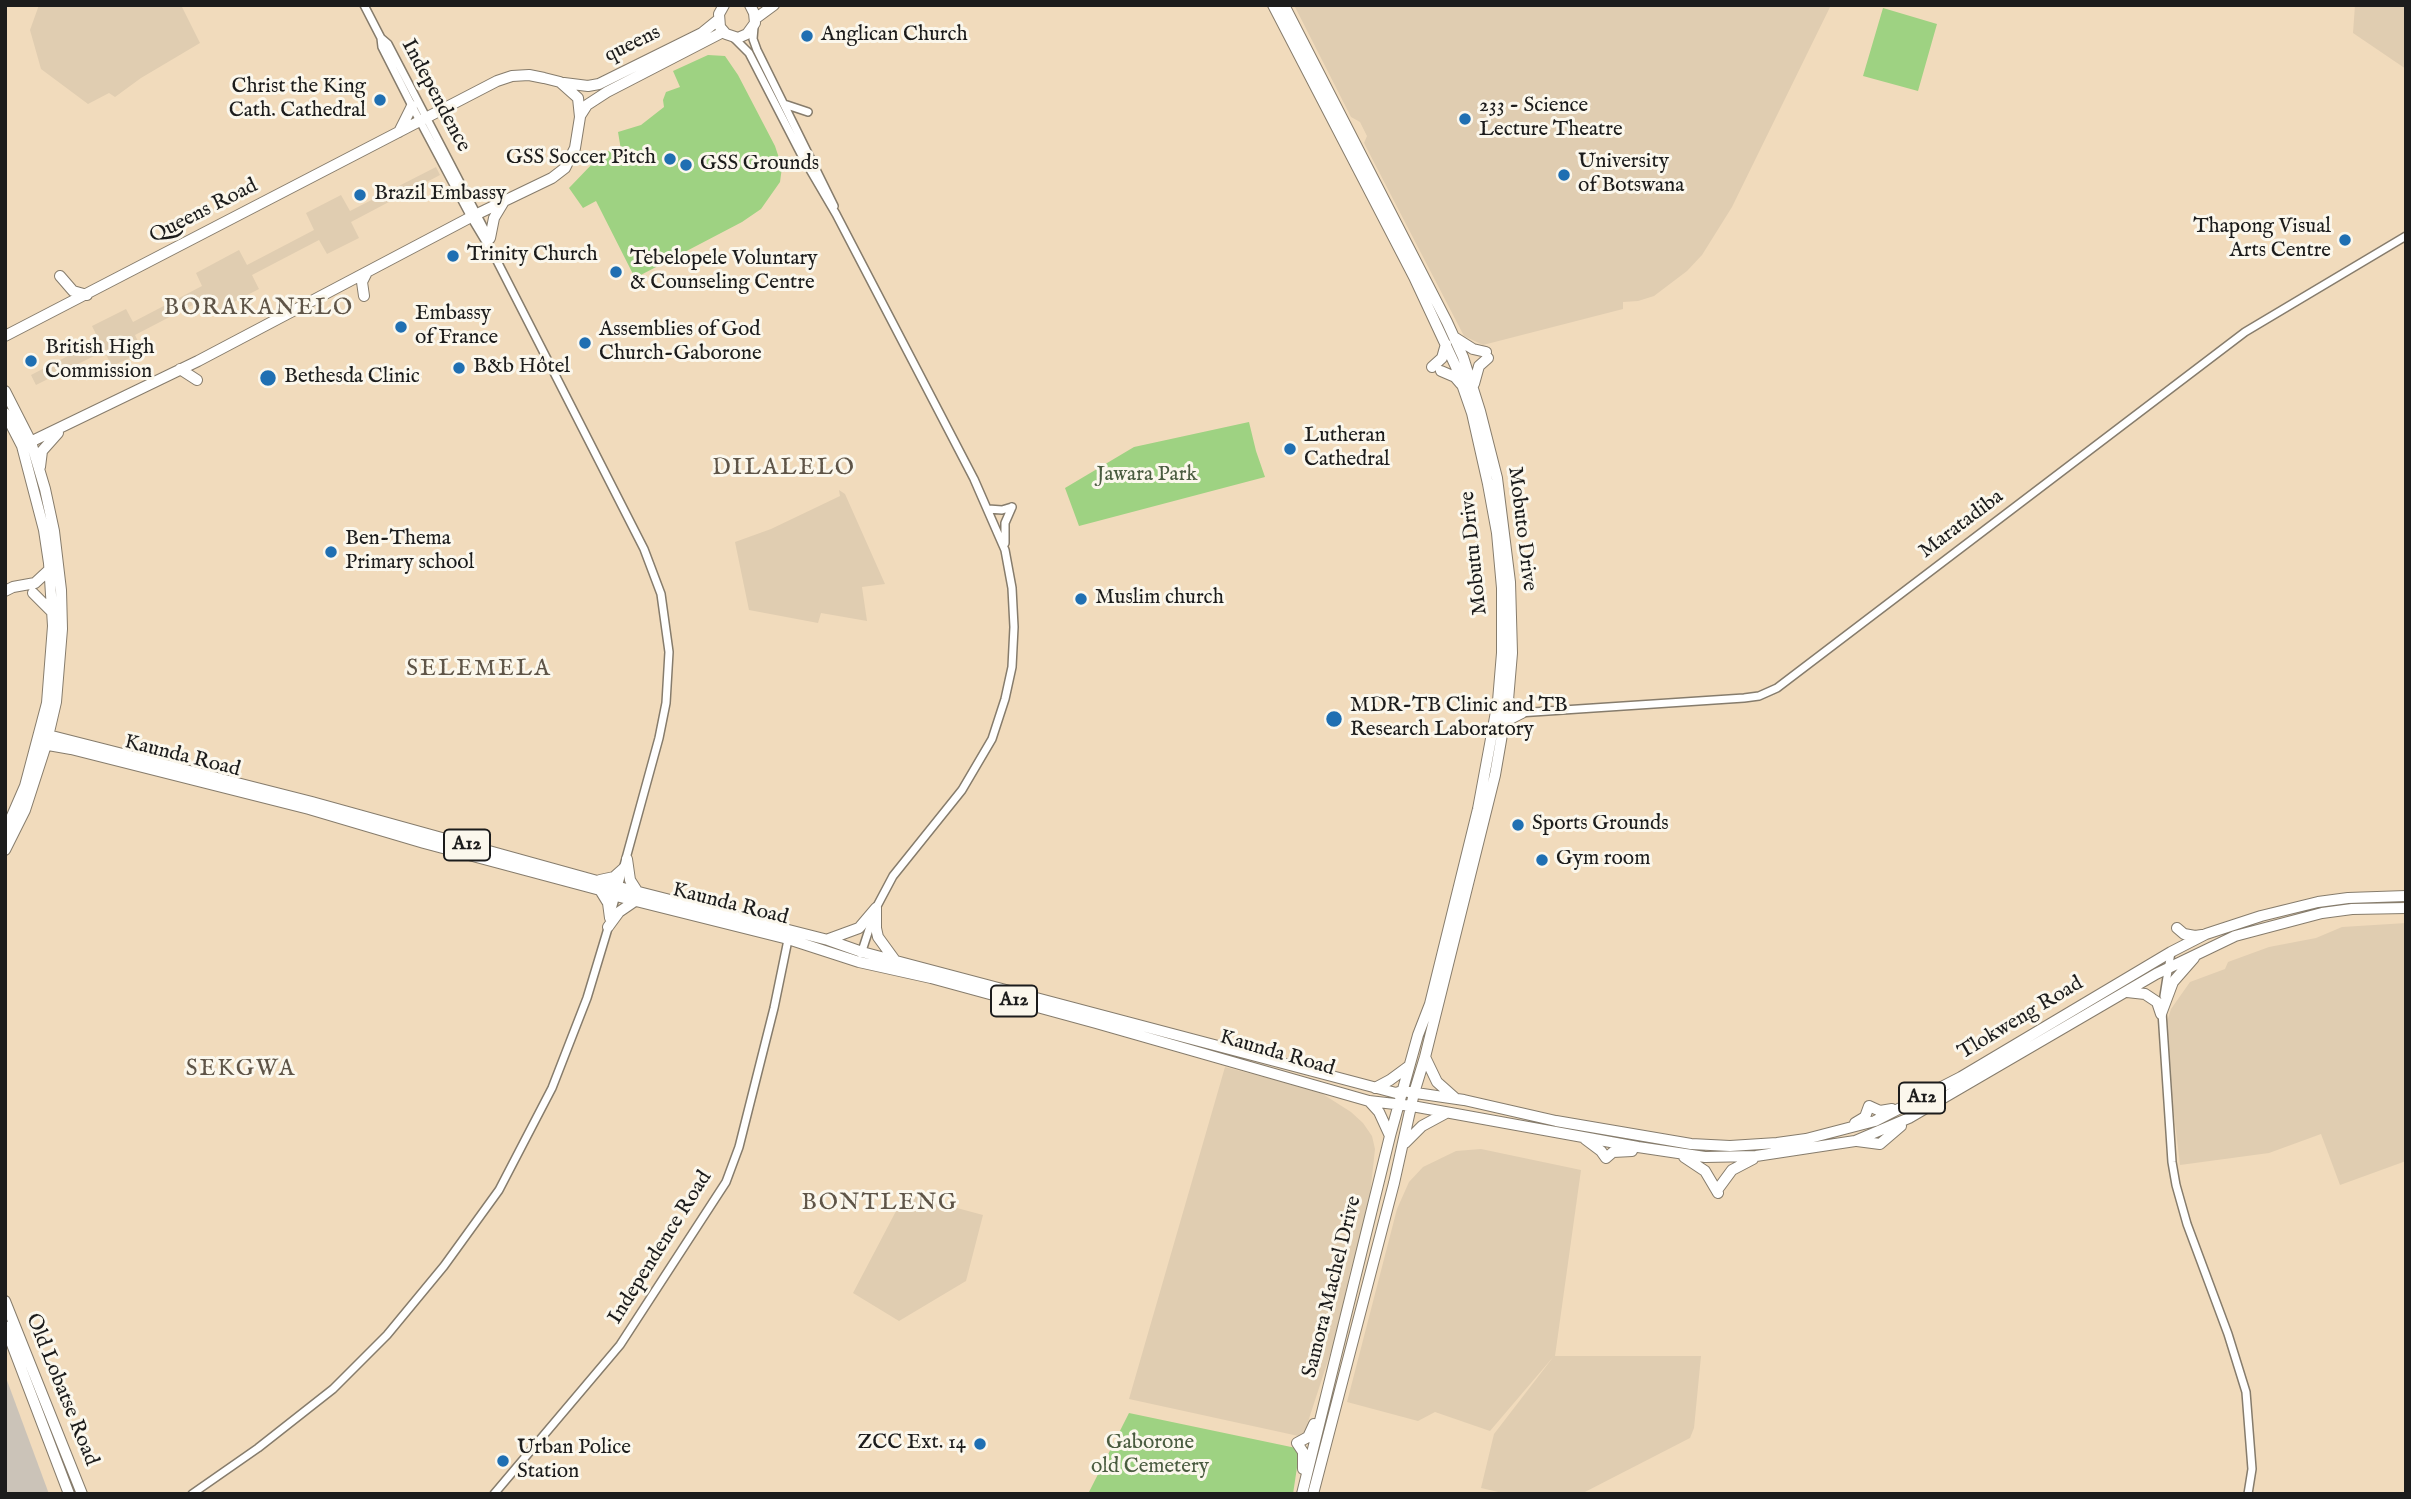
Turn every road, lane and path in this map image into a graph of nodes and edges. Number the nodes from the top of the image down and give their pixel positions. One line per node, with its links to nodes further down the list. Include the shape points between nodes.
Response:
1 (364, 5): 9 (street)
2 (750, 5): 7 (main road)
3 (774, 5): 7 (main road, queens)
4 (1273, 5): 16 (main road, Mobutu Drive)
5 (1284, 5): 16 (main road)
6 (720, 10): 8 (main road); 10 (main road, queens, via 702,33 598,84)
7 (755, 23): 8 (main road, queens, via 747,34); 11 (street, via 754,44)
8 (728, 34): 14 (main road, queens, via 607,92 587,105); 19 (street, via 749,53)
9 (382, 38): 12 (street, Independence, via 382,47); 15 (street, Independence)
10 (560, 82): 14 (main road, via 578,98); 15 (main road, queens, via 512,76)
11 (784, 104): 13 (street); 19 (street)
12 (412, 106): 15 (street, Independence); 17 (main road)
13 (808, 113)
14 (580, 117): 18 (main road, via 575,148 565,168)
15 (424, 120): 17 (main road, Queens Road); 20 (street, Independence)
16 (1344, 131): 29 (main road, Mobutu Drive)
17 (399, 133): 26 (main road, Queens Road)
18 (503, 202): 20 (main road); 22 (main road)
19 (836, 214): 38 (street)
20 (474, 216): 22 (street, Independence); 23 (street); 24 (main road)
21 (2406, 236): 47 (street, Maratadiba, via 2245,332 1777,688 1744,698)
22 (490, 238): 23 (street, Independence)
23 (495, 257): 54 (street, via 644,549 663,603 670,652 667,695)
24 (367, 272): 25 (main road); 25 (main road, via 362,282 364,296)
25 (346, 283): 30 (main road)
26 (87, 295): 27 (main road, Queens Road); 27 (main road, via 74,291 60,276 65,294)
27 (61, 309): 28 (main road, Queens Road)
28 (5, 336)
29 (1450, 341): 32 (main road, Mobutu Drive); 32 (main road, via 1436,369); 32 (main road, via 1487,355)
30 (198, 360): 31 (main road); 31 (main road, via 197,380)
31 (180, 369): 35 (main road)
32 (1468, 388): 44 (main road, Mobuto Drive, via 1497,478 1506,531 1511,641); 46 (main road, Mobutu Drive, via 1497,533)
33 (5, 391): 36 (main road)
34 (5, 413): 36 (main road)
35 (64, 427): 36 (main road); 37 (main road, via 46,444)
36 (27, 444): 37 (main road); 40 (main road)
37 (40, 471): 45 (main road, via 61,590)
38 (988, 509): 39 (street); 39 (street, via 1012,507 1005,523)
39 (1005, 550): 59 (street, via 1014,603 1013,655 992,739 962,790 893,876)
40 (49, 570): 41 (main road, via 35,583); 43 (main road)
41 (5, 591)
42 (33, 593): 43 (main road)
43 (53, 612): 49 (main road)
44 (1508, 699): 46 (main road, Mobuto Drive); 47 (main road)
45 (56, 702): 49 (main road); 50 (main road, via 57,729)
46 (1502, 713): 47 (street, Maratadiba); 48 (main road, Mobuto Drive); 74 (main road, Mobutu Drive, via 1442,958)
47 (1522, 713): 48 (main road)
48 (1505, 726): 73 (main road, Mobuto Drive)
49 (43, 739): 50 (main road, Kaunda Road / A12); 51 (main road); 52 (main road)
50 (69, 744): 51 (main road); 55 (main road, Kaunda Road / A12, via 312,802)
51 (41, 760): 53 (main road, via 25,810)
52 (5, 832)
53 (5, 850)
54 (625, 864): 55 (main road); 56 (street); 57 (main road)
55 (600, 885): 56 (main road, Kaunda Road / A12); 61 (main road, via 608,903)
56 (618, 892): 57 (main road, Kaunda Road / A12); 61 (street)
57 (636, 896): 61 (main road); 64 (main road, Kaunda Road / A12)
58 (2406, 897): 63 (main road, Tlokweng Road / A12, via 2318,902)
59 (876, 908): 65 (main road, via 859,928); 68 (street); 69 (main road, via 878,937)
60 (2406, 908): 67 (main road, Tlokweng Road / A12, via 2322,913 2245,932)
61 (609, 923): 95 (street, via 587,998 552,1088 499,1190 444,1266 387,1335 333,1389)
62 (2177, 928): 63 (main road, via 2192,936)
63 (2206, 934): 66 (main road, Tlokweng Road / A12)
64 (789, 935): 65 (main road, Kaunda Road / A12); 68 (main road, Kaunda Road / A12); 99 (street, Independence Road, via 742,1135 726,1182 620,1345)
65 (828, 940): 68 (main road, Kaunda Road / A12)
66 (2171, 952): 70 (street); 80 (main road, Tlokweng Road / A12)
67 (2201, 952): 70 (main road, Tlokweng Road / A12); 72 (main road, via 2176,976)
68 (861, 957): 69 (main road, Kaunda Road / A12); 79 (main road, Kaunda Road / A12)
69 (894, 959): 75 (main road, Kaunda Road / A12)
70 (2168, 967): 71 (main road, Tlokweng Road / A12); 72 (street)
71 (2125, 992): 72 (main road, via 2145,994 2157,1002); 90 (main road, Tlokweng Road / A12, via 1909,1118 1855,1141)
72 (2161, 1014): 101 (street, via 2176,1185 2246,1392 2252,1469)
73 (1425, 1057): 77 (main road, Mobuto Drive); 78 (main road, via 1441,1087)
74 (1409, 1066): 75 (main road); 76 (main road, Mobutu Drive)
75 (1375, 1088): 76 (main road, Kaunda Road / A12)
76 (1402, 1091): 77 (main road, Tlokweng Road / A12); 81 (main road, Samora Machel Drive)
77 (1414, 1093): 78 (main road, Tlokweng Road / A12); 82 (main road)
78 (1464, 1100): 84 (main road, Tlokweng Road / A12, via 1691,1144 1777,1143)
79 (1368, 1101): 81 (main road, Kaunda Road / A12); 85 (main road)
80 (1909, 1104): 84 (main road, Tlokweng Road / A12, via 1875,1121); 84 (main road, via 1884,1111 1869,1106 1862,1119)
81 (1399, 1105): 82 (main road, Kaunda Road / A12); 85 (main road, Samora Machel Drive)
82 (1412, 1106): 83 (main road, Tlokweng Road / A12); 87 (main road, Samora Machel Drive)
83 (1446, 1113): 86 (main road, Tlokweng Road / A12); 87 (main road, via 1422,1126)
84 (1838, 1131)
85 (1390, 1136): 93 (main road, Samora Machel Drive)
86 (1583, 1137): 88 (main road, Tlokweng Road / A12); 88 (main road, via 1606,1158)
87 (1403, 1145): 100 (main road, Samora Machel Drive)
88 (1638, 1147): 89 (main road, Tlokweng Road / A12)
89 (1680, 1154): 90 (main road, Tlokweng Road / A12); 90 (main road, via 1705,1171 1718,1191 1732,1170)
90 (1756, 1156)
91 (5, 1301): 97 (main road, Old Lobatse Road)
92 (5, 1326): 96 (main road, Old Lobatse Road)
93 (1323, 1408): 94 (main road, Samora Machel Drive); 94 (main road, via 1308,1437 1297,1443 1304,1457)
94 (1303, 1490)
95 (196, 1491): 98 (street)
96 (69, 1494)
97 (82, 1494)
98 (185, 1494)
99 (494, 1494)
100 (1313, 1494)
101 (2248, 1494)

